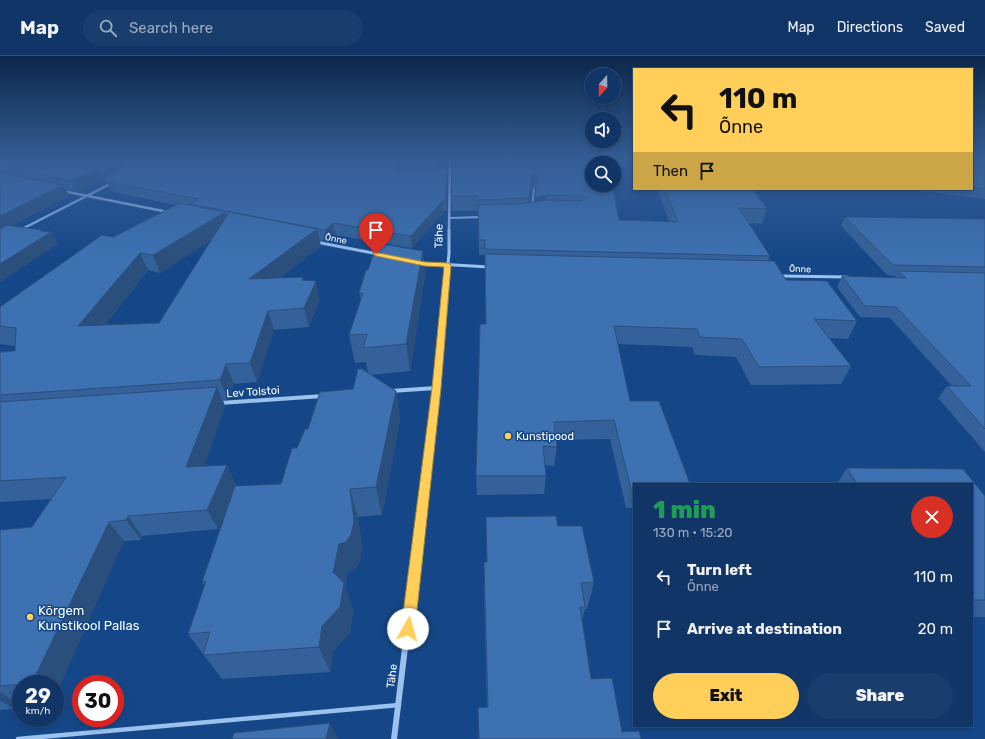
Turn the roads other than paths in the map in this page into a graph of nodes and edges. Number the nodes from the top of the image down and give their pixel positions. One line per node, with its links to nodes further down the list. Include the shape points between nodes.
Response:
1 (71, 193): 5 (street)
2 (92, 193): 5 (street)
3 (450, 193): 9 (street, Tähe)
4 (534, 193): 6 (lane)
5 (86, 196): 7 (street); 10 (street)
6 (532, 208)
7 (169, 212)
8 (487, 217): 9 (lane)
9 (450, 218): 14 (street, Tähe)
10 (20, 230)
11 (314, 241): 12 (street, Õnne)
12 (384, 255)
13 (418, 262): 14 (street)
14 (448, 265): 15 (street); 18 (street, Tähe)
15 (496, 268)
16 (778, 276): 17 (street, Õnne)
17 (855, 278)
18 (436, 388): 19 (street); 22 (street, Tähe)
19 (389, 392)
20 (326, 396): 21 (street, Lev Tolstoi)
21 (214, 404)
22 (399, 705): 23 (lane); 24 (street, Tähe)
23 (18, 739)
24 (394, 739)

